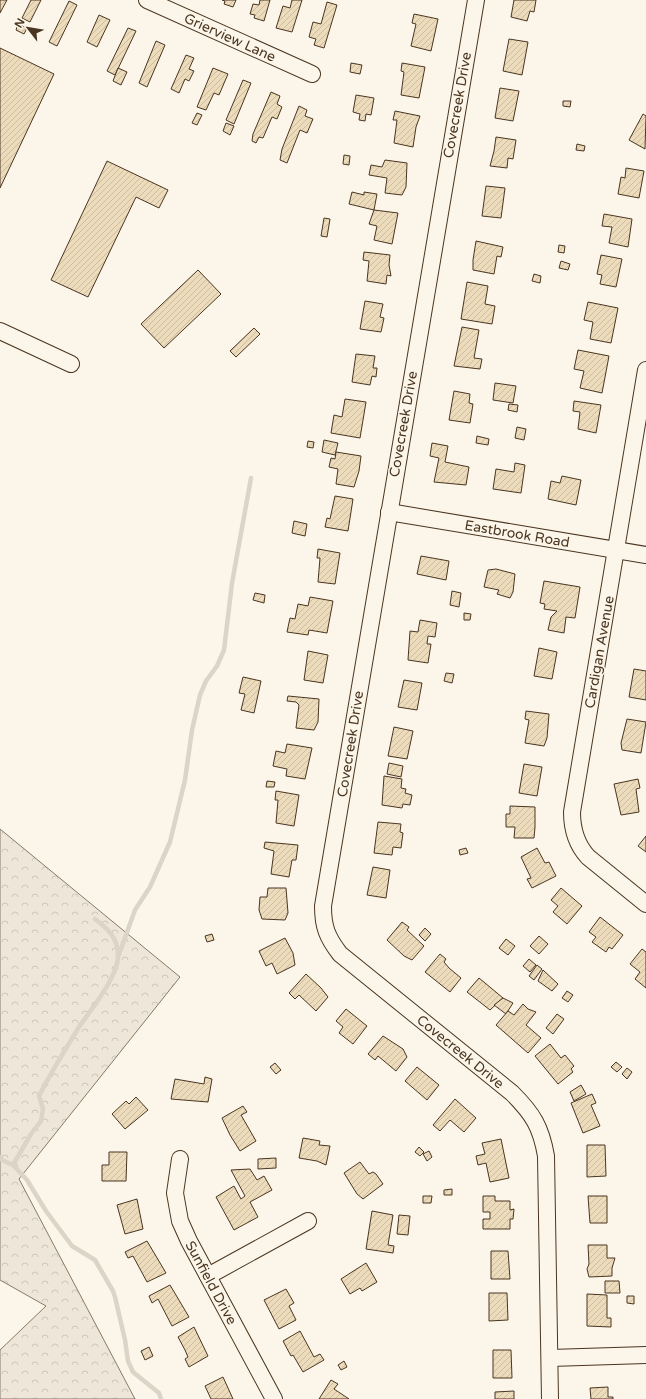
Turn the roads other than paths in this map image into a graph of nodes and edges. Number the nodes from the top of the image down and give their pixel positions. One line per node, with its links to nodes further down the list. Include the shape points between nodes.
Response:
1 (147, 0): 3 (street, Grierview Lane)
2 (476, 0): 7 (street, Covecreek Drive)
3 (312, 74)
4 (0, 331): 5 (street)
5 (71, 364)
6 (646, 370): 8 (street, Cardigan Avenue)
7 (389, 512): 8 (street, Eastbrook Road); 15 (street, Covecreek Drive, via 323,906 323,921 327,935 340,954 512,1093 526,1107 536,1123 546,1156)
8 (617, 551): 9 (street, Eastbrook Road); 10 (street, Cardigan Avenue, via 572,820 575,836 588,857)
9 (646, 555)
10 (646, 904)
11 (180, 1159): 13 (street, Sunfield Drive, via 175,1194 177,1211 189,1241)
12 (308, 1221): 13 (street)
13 (208, 1276): 16 (street, Sunfield Drive)
14 (646, 1355): 15 (street)
15 (550, 1358): 17 (street, Covecreek Drive)
16 (274, 1399)
17 (550, 1399)

